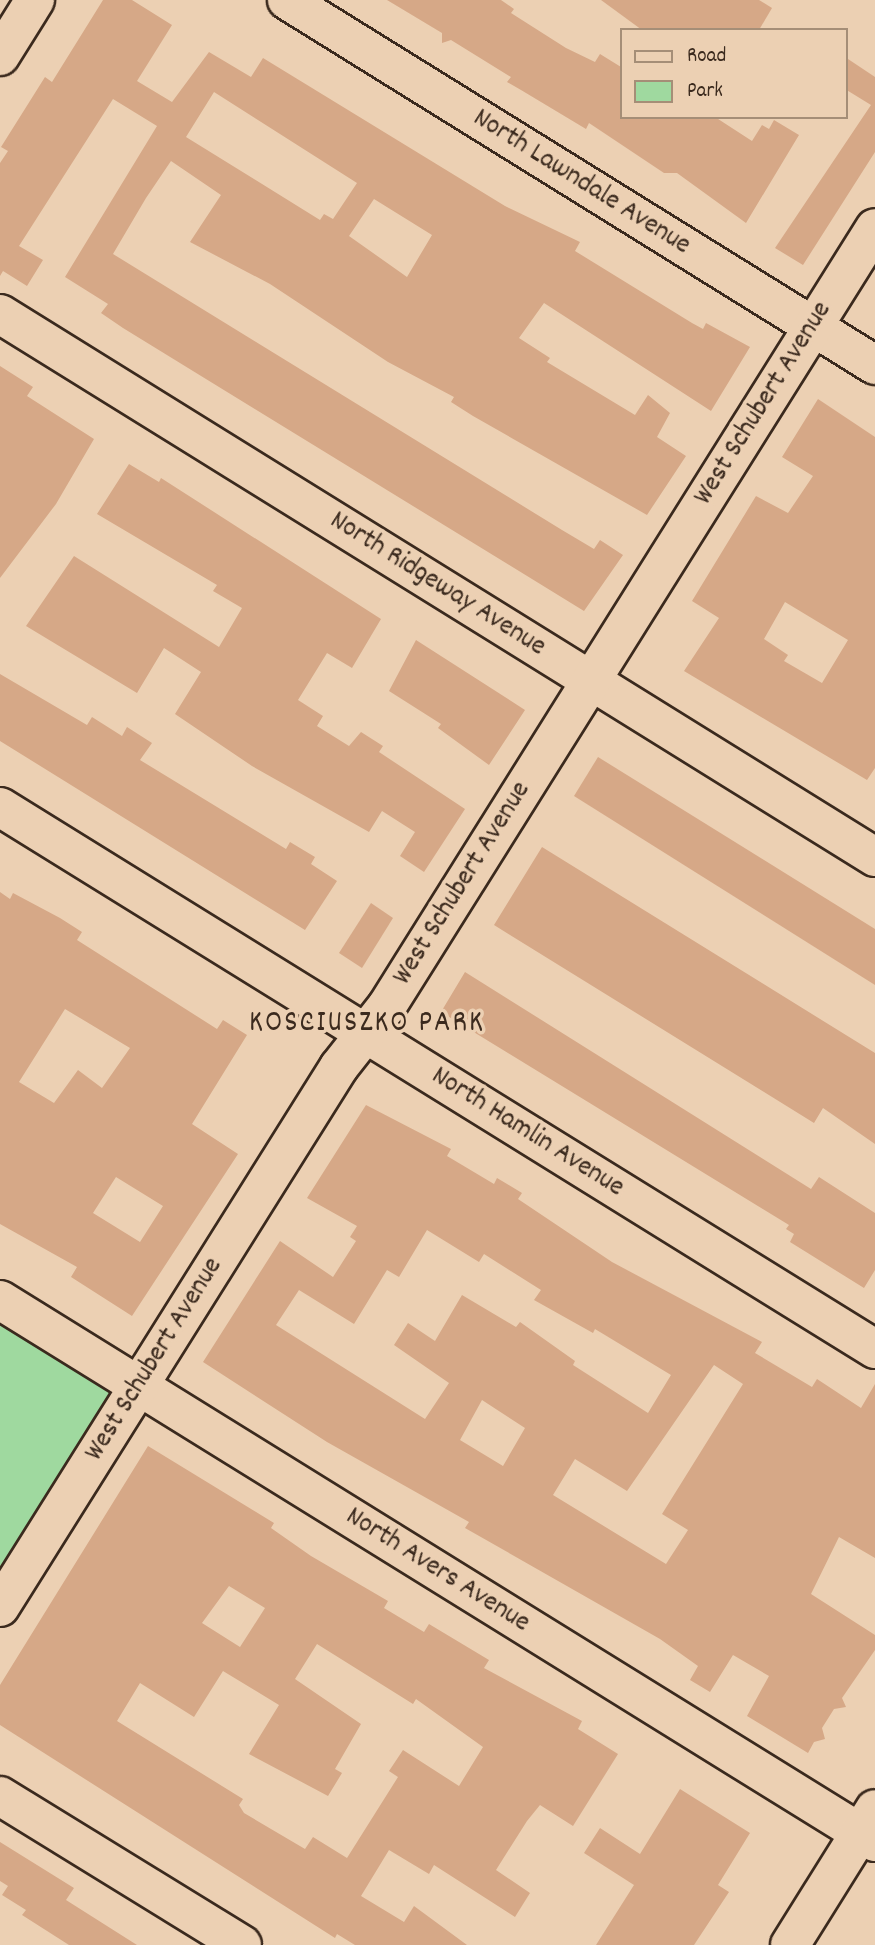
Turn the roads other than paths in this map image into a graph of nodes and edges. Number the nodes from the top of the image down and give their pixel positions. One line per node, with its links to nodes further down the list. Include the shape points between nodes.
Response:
1 (35, 0): 3 (street)
2 (287, 0): 6 (street, North Lawndale Avenue)
3 (0, 55)
4 (875, 228): 6 (street, West Schubert Avenue)
5 (0, 314): 8 (street, North Ridgeway Avenue)
6 (813, 327): 7 (street, North Lawndale Avenue); 8 (street, West Schubert Avenue)
7 (875, 365)
8 (591, 680): 10 (street, North Ridgeway Avenue); 11 (street, West Schubert Avenue)
9 (0, 807): 11 (street, North Hamlin Avenue)
10 (875, 857)
11 (366, 1033): 13 (street, North Hamlin Avenue); 14 (street, West Schubert Avenue)
12 (0, 1300): 14 (street, North Avers Avenue)
13 (875, 1349)
14 (139, 1386): 15 (street, West Schubert Avenue); 17 (street, North Avers Avenue)
15 (0, 1607)
16 (0, 1796): 18 (street)
17 (870, 1828): 19 (street)
18 (242, 1945)
19 (790, 1945)

